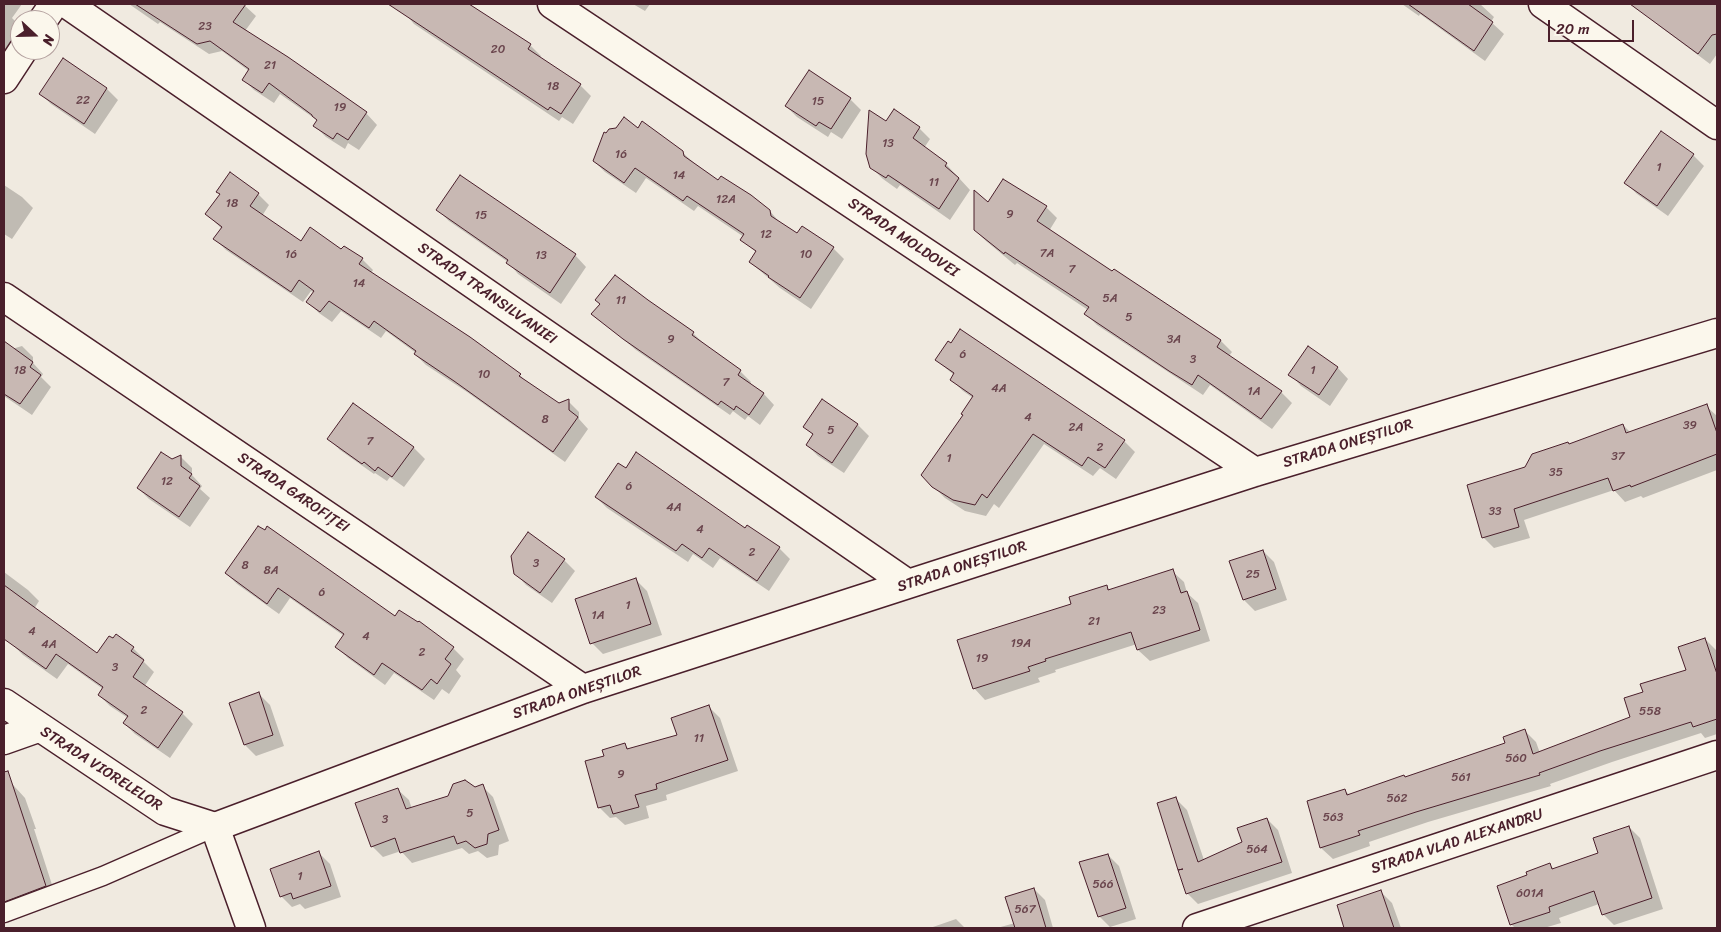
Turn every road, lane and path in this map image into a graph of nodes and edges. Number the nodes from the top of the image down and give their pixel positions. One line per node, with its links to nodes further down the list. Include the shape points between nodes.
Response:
1 (67, 4): 10 (street, STRADA TRANSILVANIEI)
2 (552, 4): 9 (street, STRADA MOLDOVEI)
3 (1543, 4): 6 (street)
4 (17, 60): 5 (street)
5 (4, 80)
6 (1717, 125)
7 (4, 296): 11 (street, STRADA GAROFIȚEI)
8 (1717, 333): 9 (street, STRADA ONEȘTILOR)
9 (1255, 472): 10 (street, STRADA ONEȘTILOR)
10 (908, 584): 11 (street, STRADA ONEȘTILOR)
11 (583, 689): 16 (street, STRADA ONEȘTILOR)
12 (4, 703): 13 (street, STRADA VIORELELOR)
13 (38, 728): 14 (street); 16 (street, STRADA VIORELELOR, via 165,811)
14 (4, 740)
15 (1717, 755): 19 (street, STRADA VLAD ALEXANDRU)
16 (215, 826): 17 (lane, via 103,876); 18 (street)
17 (4, 913)
18 (252, 928)
19 (1197, 928)

